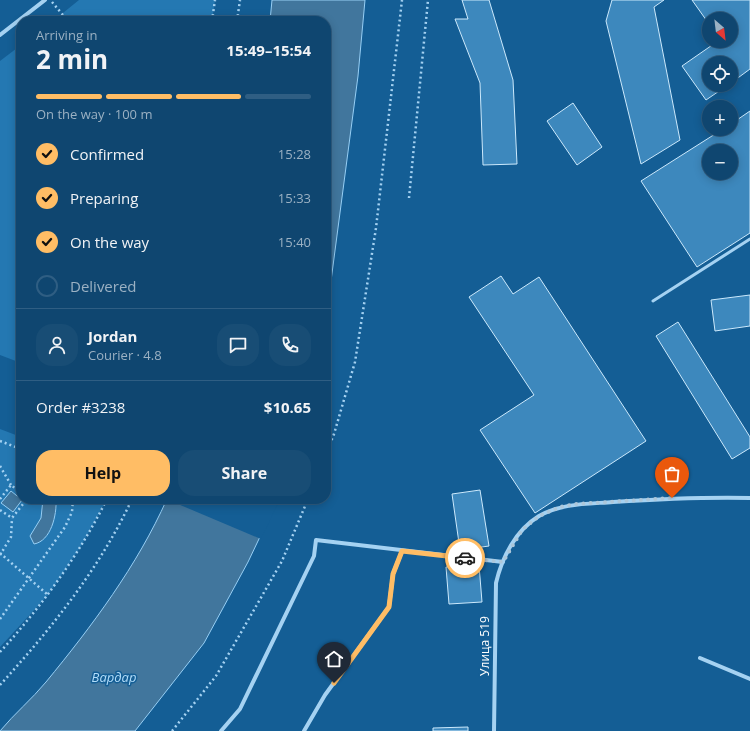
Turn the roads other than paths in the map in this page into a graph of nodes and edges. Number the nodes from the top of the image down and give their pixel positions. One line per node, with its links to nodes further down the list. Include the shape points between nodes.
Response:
1 (45, 0): 2 (street)
2 (24, 16)
3 (16, 23): 4 (street)
4 (0, 35)
5 (750, 239): 6 (lane)
6 (653, 301)
7 (750, 498): 9 (street, Улица 519, via 656,499 560,507 539,516 522,530)
8 (402, 551): 9 (street); 12 (street, via 316,540 314,556 240,709); 13 (street, via 393,574 389,607 325,695)
9 (503, 562): 14 (street, Улица 519, via 496,583)
10 (700, 658): 11 (street)
11 (750, 679)
12 (220, 731)
13 (304, 731)
14 (494, 731)

